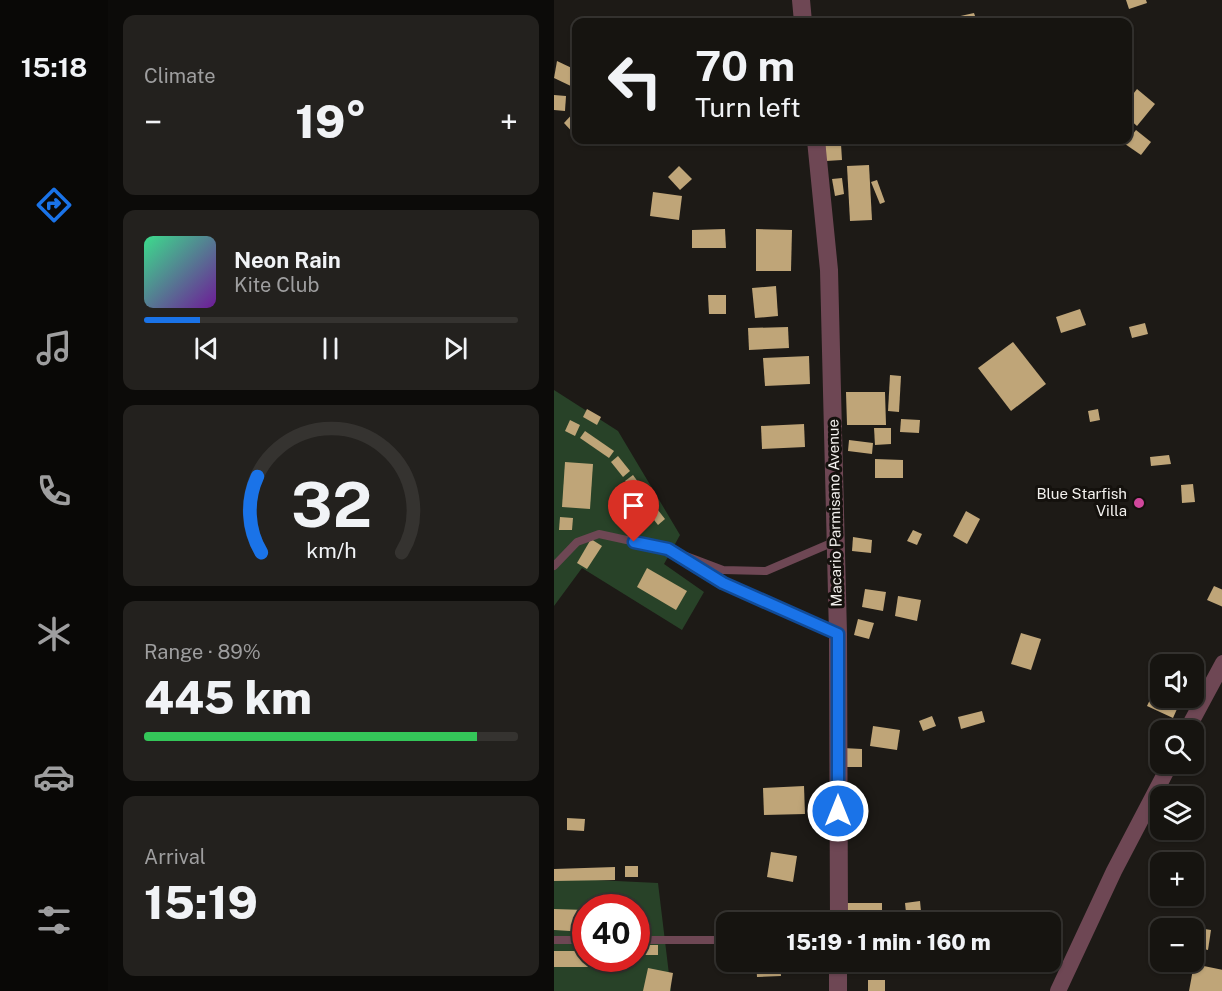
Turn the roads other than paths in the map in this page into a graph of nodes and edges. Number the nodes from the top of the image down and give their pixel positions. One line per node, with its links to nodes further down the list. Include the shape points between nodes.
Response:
1 (801, 0): 2 (street)
2 (803, 18)
3 (816, 144): 4 (street, Macario Parmisano Avenue, via 829,270)
4 (836, 541): 5 (lane, via 766,570 723,570); 7 (street, Macario Parmisano Avenue)
5 (668, 549): 6 (lane, via 599,534 577,542); 7 (lane, via 723,583)
6 (554, 566)
7 (838, 634): 11 (street, Macario Parmisano Avenue)
8 (1223, 663): 9 (street)
9 (1192, 720)
10 (1165, 774): 18 (street)
11 (839, 912)
12 (554, 940): 13 (lane)
13 (572, 940)
14 (650, 940): 15 (lane)
15 (716, 940)
16 (838, 972): 17 (street)
17 (838, 991)
18 (1058, 991)

